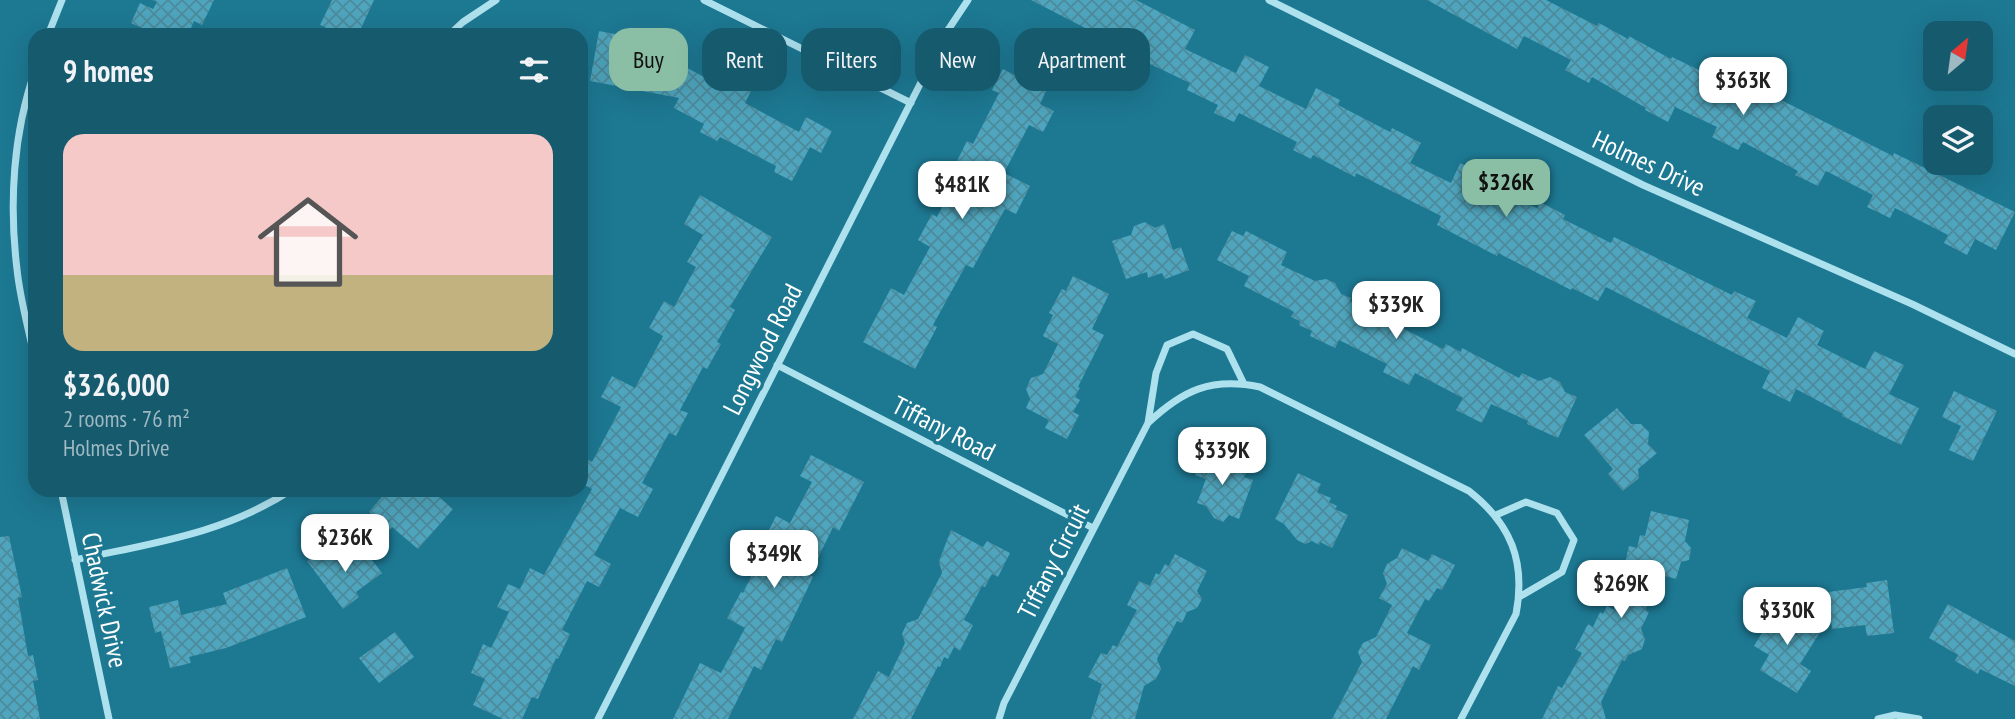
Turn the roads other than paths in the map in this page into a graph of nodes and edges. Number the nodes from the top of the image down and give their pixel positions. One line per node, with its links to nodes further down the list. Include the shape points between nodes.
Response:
1 (62, 0): 6 (street)
2 (496, 0): 7 (street)
3 (704, 0): 9 (street)
4 (968, 0): 9 (street, Longwood Road)
5 (1269, 0): 11 (street, Holmes Drive, via 1643,185)
6 (51, 28)
7 (457, 28)
8 (28, 100): 10 (street, via 19,137 13,210 17,270)
9 (911, 103): 12 (street, Longwood Road)
10 (28, 325)
11 (2015, 354)
12 (777, 365): 18 (street, Tiffany Road); 22 (street, Longwood Road)
13 (1244, 384): 14 (street, Tiffany Circuit, via 1199,388 1169,403); 14 (street, Tiffany Circuit, via 1227,349 1193,334 1167,345 1156,373); 17 (street, Tiffany Circuit, via 1260,387 1469,491)
14 (1148, 424): 18 (street, Tiffany Circuit)
15 (62, 497): 19 (street, Chadwick Drive)
16 (279, 497): 19 (street, via 210,530)
17 (1496, 515): 20 (street, Tiffany Circuit, via 1518,562); 20 (street, via 1526,502 1557,513 1574,540 1562,572)
18 (1093, 528): 23 (street, Tiffany Circuit)
19 (75, 560): 21 (street, Chadwick Drive)
20 (1519, 597): 24 (street, Tiffany Circuit, via 1516,614)
21 (109, 719)
22 (598, 719)
23 (999, 719)
24 (1461, 719)
25 (1878, 719): 26 (street, via 1895,715)
26 (1919, 719)

